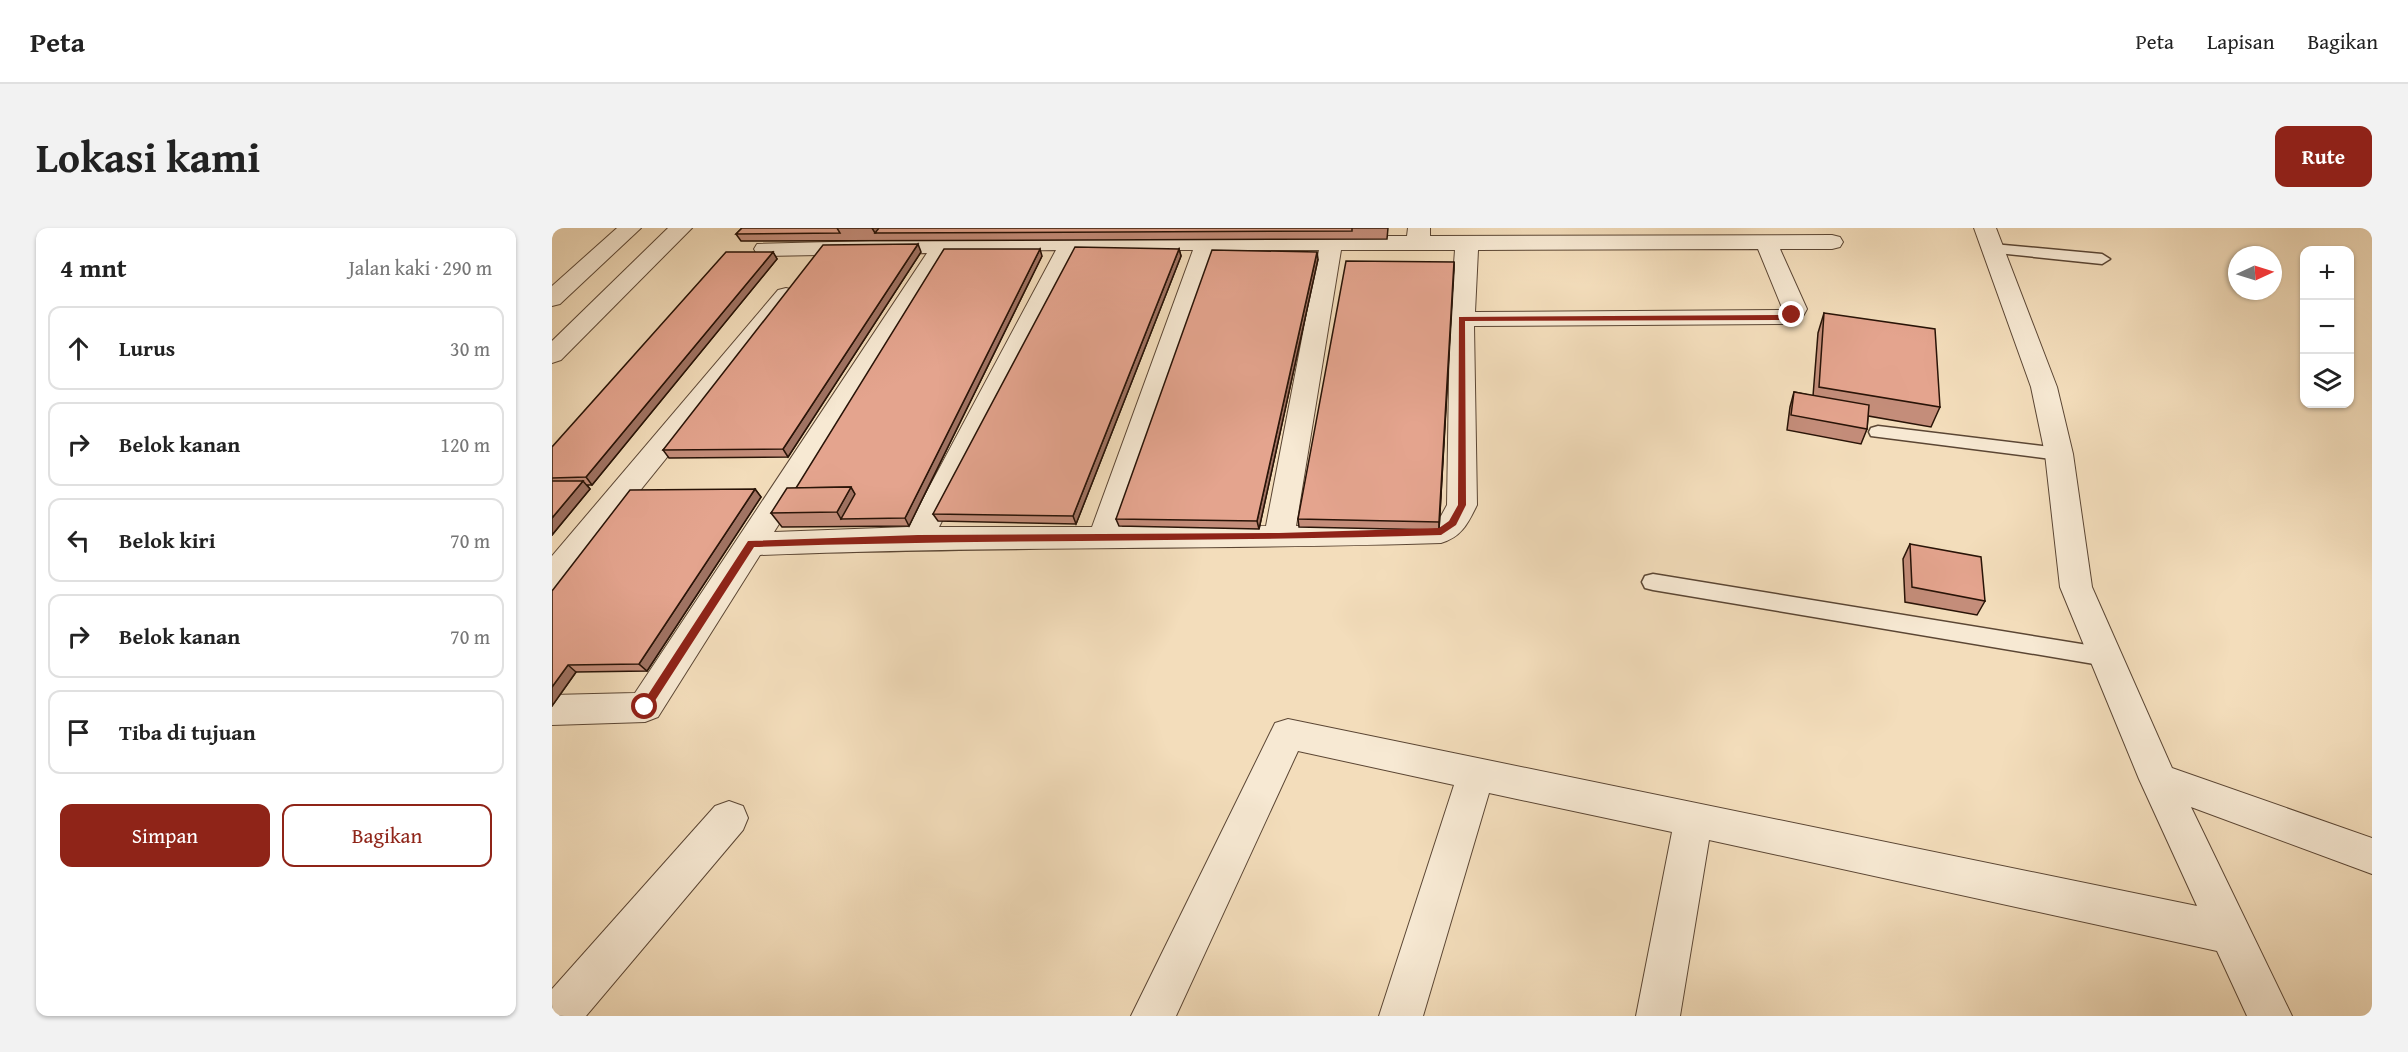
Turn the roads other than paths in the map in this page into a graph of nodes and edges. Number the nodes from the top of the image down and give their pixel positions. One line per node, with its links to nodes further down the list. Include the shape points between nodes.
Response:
1 (630, 228): 15 (street)
2 (681, 228): 17 (street)
3 (1418, 236): 9 (street); 10 (street)
4 (1989, 238): 14 (lane); 19 (street, via 2044,387)
5 (1207, 242): 8 (street); 10 (street); 20 (street)
6 (1766, 242): 7 (street); 9 (street); 16 (street, via 1795,309 1792,315)
7 (1832, 242)
8 (1071, 243): 11 (street); 22 (street)
9 (1467, 243): 16 (street)
10 (1331, 244): 21 (street)
11 (943, 246): 12 (street); 23 (street)
12 (824, 248): 13 (street); 24 (street)
13 (765, 249)
14 (2102, 259)
15 (552, 299)
16 (1462, 319): 21 (street, via 1462,505 1453,523 1441,532 1421,534)
17 (552, 355)
18 (1878, 432): 19 (lane)
19 (2059, 454): 26 (street, via 2076,587)
20 (1104, 536): 21 (street); 22 (street)
21 (1279, 537)
22 (918, 538): 23 (street)
23 (751, 544): 27 (street, via 645,707)
24 (552, 578)
25 (1653, 582): 26 (lane)
26 (2106, 657): 29 (street)
27 (552, 710)
28 (1476, 775): 31 (street); 35 (street, via 1288,734); 36 (street)
29 (2158, 779): 32 (street); 33 (street)
30 (729, 818): 34 (street)
31 (1692, 821): 33 (street); 37 (street)
32 (2372, 856)
33 (2230, 933): 38 (street)
34 (557, 1016)
35 (1153, 1016)
36 (1401, 1016)
37 (1658, 1016)
38 (2270, 1016)

